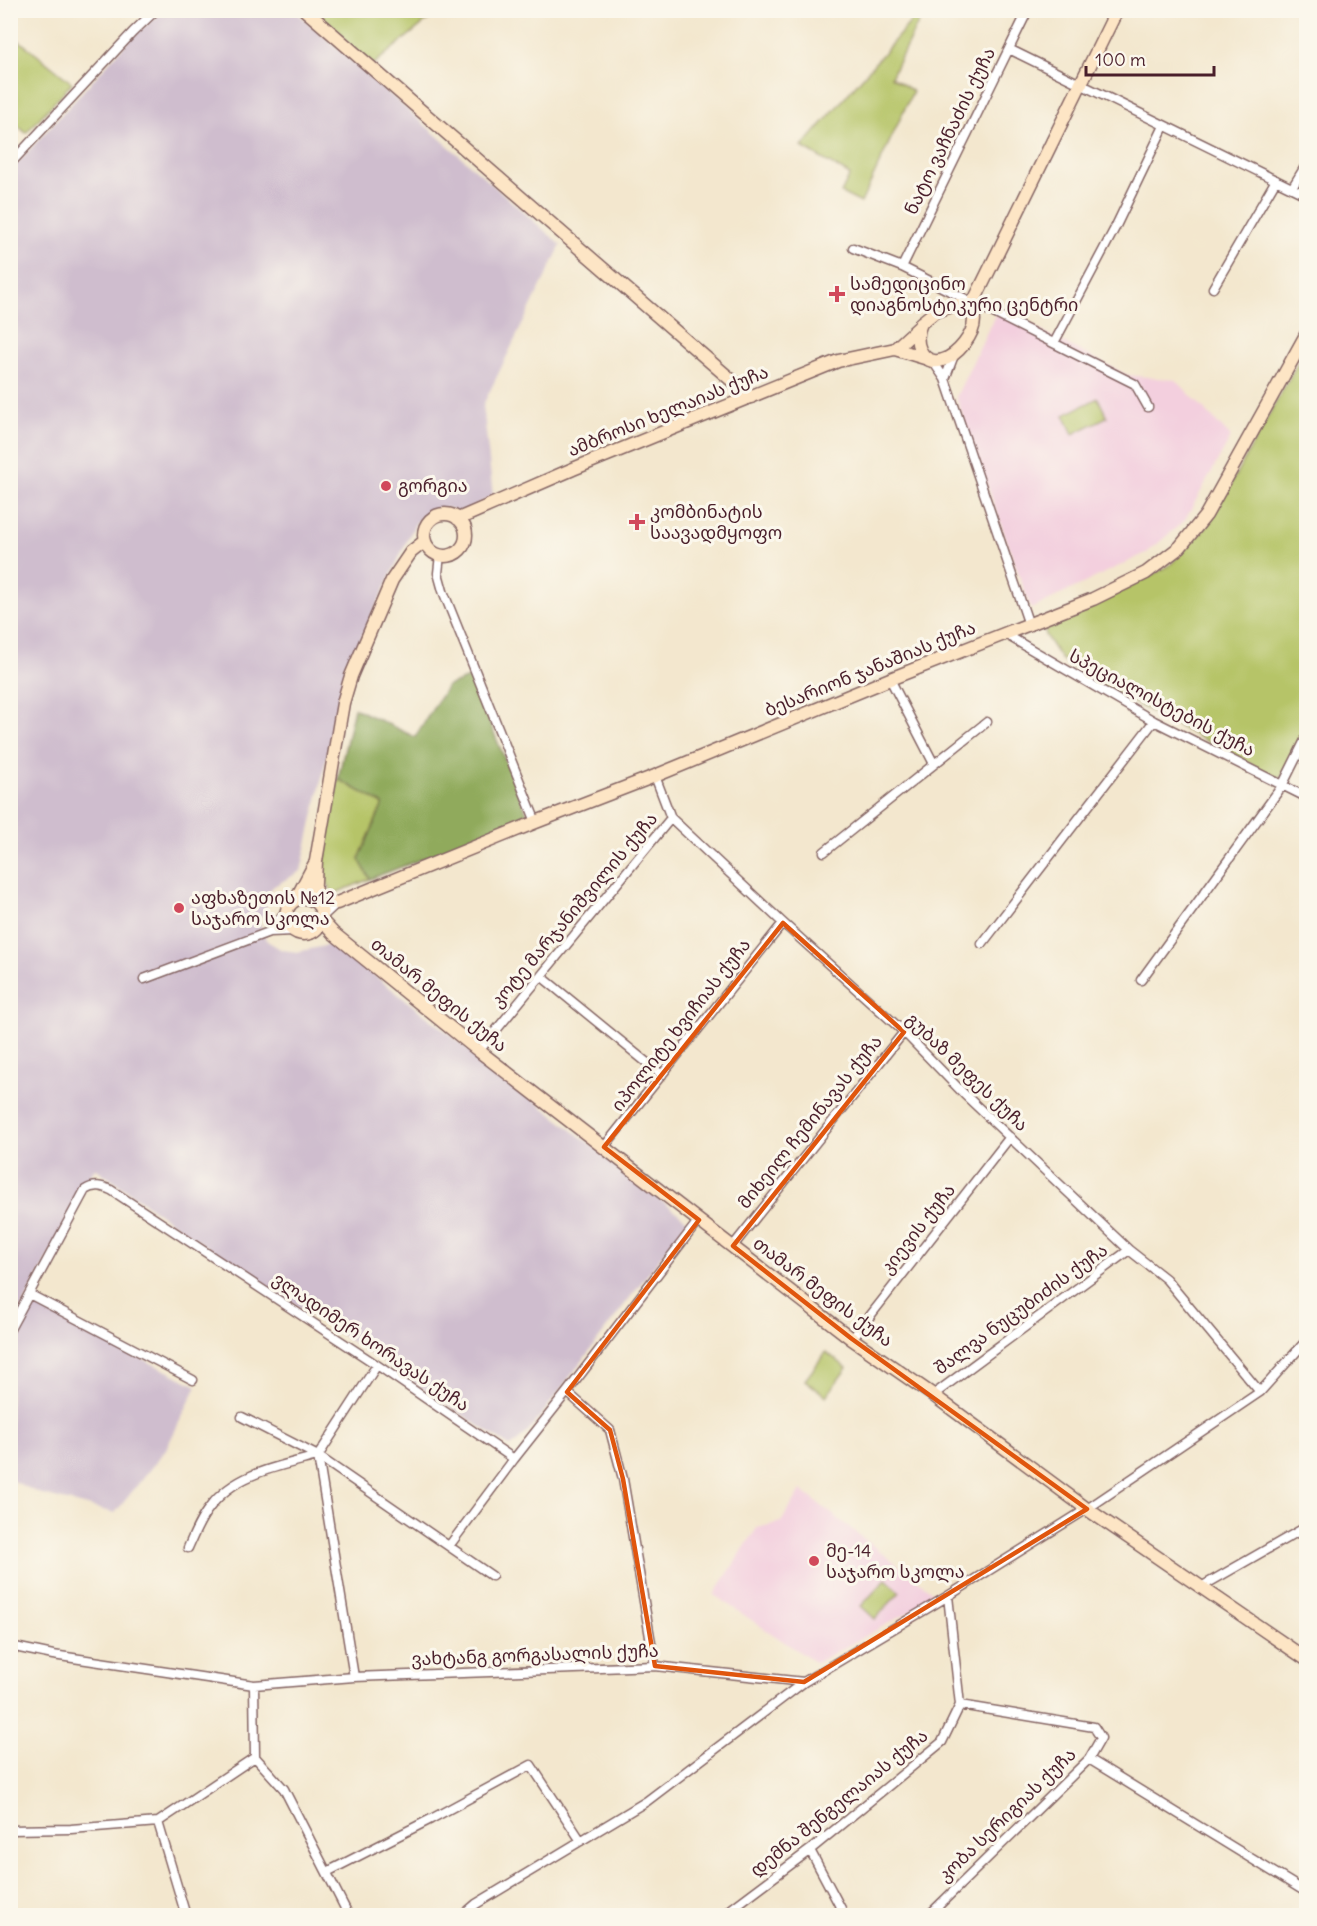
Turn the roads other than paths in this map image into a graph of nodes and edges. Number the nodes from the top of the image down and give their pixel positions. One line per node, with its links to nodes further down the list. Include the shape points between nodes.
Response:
1 (156, 10): 10 (street)
2 (305, 10): 28 (street)
3 (1028, 10): 7 (street, ნატო ვაჩნაძის ქუჩა)
4 (1117, 10): 8 (street)
5 (1302, 10): 6 (street)
6 (1306, 13)
7 (1009, 48): 8 (street); 16 (street, ნატო ვაჩნაძის ქუჩა)
8 (1080, 84): 9 (street); 18 (street)
9 (1164, 126): 12 (street); 23 (street)
10 (10, 164)
11 (1306, 165): 13 (street)
12 (1276, 180): 13 (street); 17 (street)
13 (1292, 188): 14 (street)
14 (1306, 195)
15 (853, 248): 16 (street)
16 (902, 267): 18 (street)
17 (1213, 288)
18 (973, 303): 19 (street); 20 (street); 23 (street)
19 (955, 305): 20 (street, via 969,308); 21 (street, via 936,311)
20 (974, 322): 25 (street)
21 (919, 327): 24 (street); 26 (street, via 919,348)
22 (1306, 336): 33 (street, ბესარიონ ჯანაშიას ქუჩა, via 1206,515 1180,547 1146,573)
23 (1054, 343): 29 (street, via 1135,384)
24 (895, 349): 26 (street); 28 (street, ამბროსი ხელაიას ქუჩა, via 837,361)
25 (954, 356): 26 (street); 27 (street)
26 (930, 360): 27 (street)
27 (945, 379): 33 (street)
28 (751, 397): 30 (street, ამბროსი ხელაიას ქუჩა)
29 (1148, 406)
30 (458, 519): 31 (street, via 445,514 431,519 424,531); 32 (street, via 465,531 464,544 454,554)
31 (425, 541): 32 (street, via 428,548); 46 (street, via 411,552 392,580 351,676)
32 (440, 555): 44 (street, via 438,573 443,591)
33 (1029, 625): 34 (street, ბესარიონ ჯანაშიას ქუჩა)
34 (1005, 634): 35 (street, ბესარიონ ჯანაშიას ქუჩა); 36 (street, სპეციალისტების ქუჩა)
35 (890, 680): 39 (street); 40 (street, ბესარიონ ჯანაშიას ქუჩა)
36 (1154, 721): 41 (street, სპეციალისტების ქუჩა); 57 (street)
37 (987, 722): 39 (street)
38 (1306, 738): 41 (street)
39 (934, 764): 45 (street)
40 (655, 776): 43 (street, გუბაზ მეფეს ქუჩა); 44 (street, ბესარიონ ჯანაშიას ქუჩა)
41 (1282, 786): 42 (street, სპეციალისტების ქუჩა); 60 (street)
42 (1306, 797)
43 (671, 818): 52 (street, გუბაზ მეფეს ქუჩა); 58 (street, კოტე მარჯანიშვილის ქუჩა)
44 (536, 822): 49 (street, ბესარიონ ჯანაშიას ქუჩა)
45 (824, 852)
46 (316, 861): 47 (street); 48 (street)
47 (296, 899): 48 (street); 50 (street)
48 (315, 901): 49 (street); 51 (street, via 321,908)
49 (337, 903): 51 (street)
50 (286, 911): 53 (street); 54 (street, via 286,922)
51 (322, 919): 55 (street, თამარ მეფის ქუჩა); 56 (street, via 317,929)
52 (783, 922): 61 (street, გუბაზ მეფეს ქუჩა); 63 (street, იპოლიტე ხვიჩიას ქუჩა)
53 (269, 932): 54 (street); 59 (street)
54 (294, 932): 56 (street)
55 (333, 933): 56 (street); 62 (street, თამარ მეფის ქუჩა)
56 (308, 934)
57 (982, 944)
58 (541, 976): 62 (street, კოტე მარჯანიშვილის ქუჩა); 63 (street)
59 (144, 979)
60 (1141, 980)
61 (904, 1032): 64 (street, გუბაზ მეფეს ქუჩა); 67 (street, მიხეილ ჩემინავას ქუჩა)
62 (479, 1051): 65 (street, თამარ მეფის ქუჩა)
63 (662, 1075): 65 (street, იპოლიტე ხვიჩიას ქუჩა)
64 (1010, 1137): 68 (street, გუბაზ მეფეს ქუჩა); 71 (street, კიევის ქუჩა)
65 (604, 1148): 66 (street, თამარ მეფის ქუჩა)
66 (699, 1220): 67 (street, თამარ მეფის ქუჩა); 75 (street)
67 (733, 1246): 71 (street, თამარ მეფის ქუჩა)
68 (1129, 1250): 76 (street, გუბაზ მეფეს ქუჩა, via 1166,1279); 77 (street, შალვა ნუცუბიძის ქუჩა)
69 (29, 1294): 70 (street, ვლადიმერ ხორავას ქუჩა); 73 (street, ვლადიმერ ხორავას ქუჩა, via 85,1190 100,1186); 74 (street)
70 (10, 1329)
71 (852, 1339): 77 (street, თამარ მეფის ქუჩა)
72 (1306, 1341): 76 (street)
73 (377, 1365): 79 (street); 80 (street, ვლადიმერ ხორავას ქუჩა)
74 (193, 1380)
75 (567, 1392): 80 (street); 90 (street, via 610,1430 623,1479)
76 (1260, 1392): 81 (street)
77 (933, 1395): 81 (street, თამარ მეფის ქუჩა)
78 (242, 1417): 79 (street)
79 (318, 1456): 83 (street); 84 (street, via 256,1473 226,1490 210,1506); 91 (street)
80 (514, 1459): 83 (street)
81 (1087, 1509): 86 (street, თამარ მეფის ქუჩა); 87 (street)
82 (1306, 1527): 86 (street)
83 (449, 1546): 85 (street)
84 (188, 1548)
85 (492, 1576)
86 (1201, 1587): 89 (street, თამარ მეფის ქუჩა)
87 (948, 1596): 92 (street); 94 (street)
88 (10, 1646): 93 (street, ვახტანგ გორგასალის ქუჩა)
89 (1306, 1659)
90 (655, 1666): 91 (street, ვახტანგ გორგასალის ქუჩა); 92 (street, ვახტანგ გორგასალის ქუჩა)
91 (354, 1677): 93 (street, ვახტანგ გორგასალის ქუჩა)
92 (804, 1682): 99 (street, via 647,1801)
93 (254, 1685): 95 (street)
94 (960, 1705): 96 (street, კობა სერიგიას ქუჩა, via 1094,1727 1101,1738); 100 (street, დემნა შენგელაიას ქუჩა, via 942,1743)
95 (255, 1757): 97 (street); 101 (street, via 284,1789)
96 (1089, 1759): 102 (street); 108 (street, კობა სერიგიას ქუჩა)
97 (158, 1822): 98 (street); 103 (street)
98 (10, 1830)
99 (581, 1841): 101 (street, via 531,1765); 105 (street)
100 (810, 1850): 106 (street, დემნა შენგელაიას ქუჩა); 107 (street)
101 (327, 1872): 104 (street)
102 (1306, 1892)
103 (186, 1916)
104 (349, 1916)
105 (462, 1916)
106 (722, 1916)
107 (845, 1916)
108 (928, 1916)

